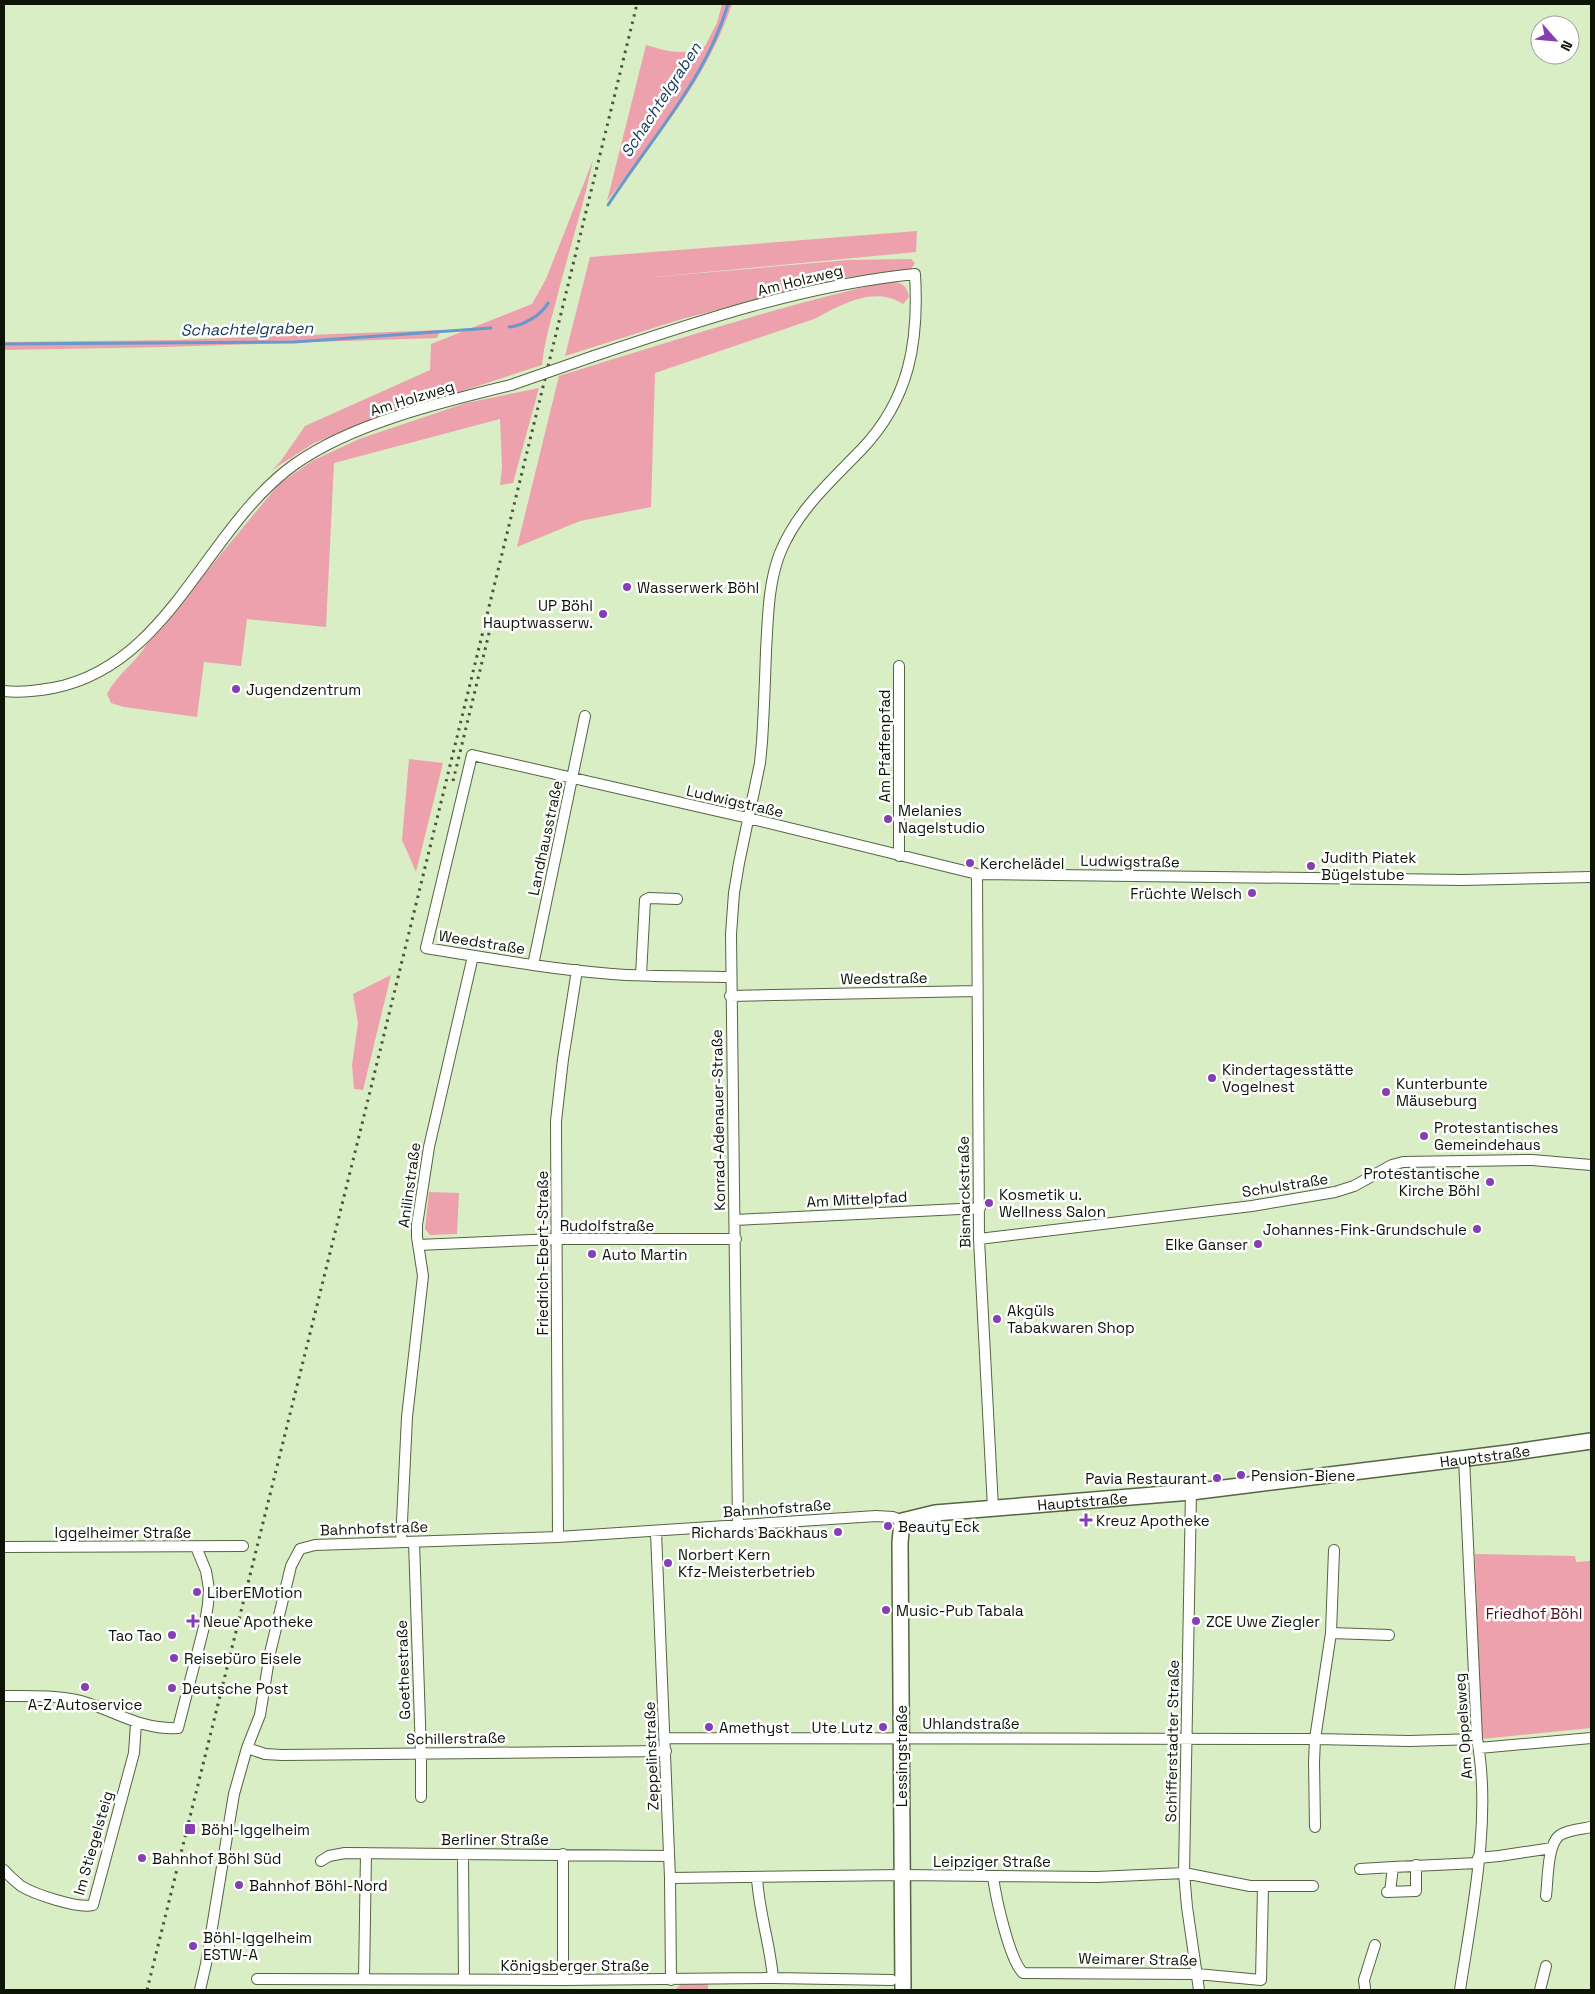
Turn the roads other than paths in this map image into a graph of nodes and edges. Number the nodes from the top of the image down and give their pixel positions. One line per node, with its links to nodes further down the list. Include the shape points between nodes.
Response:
1 (915, 274): 3 (street, Am Holzweg, bridge, via 854,282 776,300 678,328 343,437 293,465 258,497 175,603 136,646 78,682 38,690); 7 (street, Konrad-Adenauer-Straße, via 914,344 897,398 877,431 799,518 774,570 768,610 760,763)
2 (899, 666): 8 (street, Am Pfaffenpfad)
3 (4, 691)
4 (584, 716): 6 (street, Landhausstraße)
5 (472, 755): 6 (street, Ludwigstraße); 12 (street, Weedstraße, via 426,948)
6 (573, 779): 7 (street, Ludwigstraße); 13 (street, Landhausstraße)
7 (748, 818): 8 (street, Ludwigstraße); 16 (street, Konrad-Adenauer-Straße, via 734,892)
8 (899, 856): 9 (street, Ludwigstraße)
9 (977, 874): 10 (street, Ludwigstraße, via 1463,880); 17 (street, Bismarckstraße)
10 (1591, 877)
11 (677, 899): 15 (street, via 645,900)
12 (473, 956): 13 (street, Weedstraße); 25 (street, Anilinstraße, via 429,1147 417,1225)
13 (533, 966): 14 (street, Weedstraße)
14 (578, 970): 15 (street, Weedstraße); 24 (street, Friedrich-Ebert-Straße, via 556,1121)
15 (640, 975): 16 (street, Weedstraße)
16 (730, 977): 18 (street, Konrad-Adenauer-Straße)
17 (977, 991): 18 (street, Weedstraße); 20 (street, Bismarckstraße)
18 (730, 996): 21 (street, Konrad-Adenauer-Straße)
19 (1591, 1165): 23 (street, Schulstraße, via 1532,1160 1403,1162 1335,1192 1252,1206)
20 (980, 1208): 21 (street, Am Mittelpfad); 23 (street, Bismarckstraße)
21 (735, 1220): 22 (street, Konrad-Adenauer-Straße)
22 (736, 1239): 24 (street, Rudolfstraße); 31 (street, Konrad-Adenauer-Straße)
23 (979, 1239): 29 (street, Bismarckstraße)
24 (557, 1240): 25 (street, Rudolfstraße); 33 (street, Friedrich-Ebert-Straße)
25 (418, 1245): 34 (street, Anilinstraße, via 423,1276 407,1417)
26 (1591, 1441): 27 (street, Hauptstraße)
27 (1464, 1458): 28 (street, Hauptstraße); 49 (street, Am Oppelsweg)
28 (1191, 1492): 29 (street, Hauptstraße); 48 (street, Schifferstadter Straße)
29 (993, 1508): 30 (street, Hauptstraße, via 935,1513)
30 (902, 1521): 31 (street, Bahnhofstraße, via 876,1516); 45 (street, Lessingstraße)
31 (738, 1526): 32 (street, Bahnhofstraße)
32 (656, 1532): 33 (street, Bahnhofstraße); 44 (street, Zeppelinstraße)
33 (558, 1537): 35 (street, Bahnhofstraße)
34 (401, 1542): 35 (street, Bahnhofstraße); 50 (street, Bahnhofstraße, via 315,1545 300,1549 296,1554 268,1662 261,1710)
35 (414, 1542): 52 (street, Goethestraße)
36 (242, 1546): 38 (street, Iggelheimer Straße)
37 (4, 1547): 38 (street, Iggelheimer Straße)
38 (196, 1547): 43 (street, via 206,1571 208,1604 178,1728 161,1729)
39 (1334, 1550): 40 (street)
40 (1331, 1633): 41 (street); 47 (street)
41 (1389, 1635)
42 (4, 1696): 43 (street, via 68,1698)
43 (136, 1723): 66 (street, Im Stiegelsteig, via 134,1753 93,1905 37,1894 22,1887)
44 (665, 1738): 45 (street, Uhlandstraße); 51 (street, Zeppelinstraße)
45 (901, 1738): 48 (street, Uhlandstraße); 68 (street, Lessingstraße)
46 (1591, 1738): 49 (street, Uhlandstraße)
47 (1315, 1739): 48 (street, Uhlandstraße); 49 (street, Uhlandstraße); 54 (street)
48 (1187, 1740): 67 (street, Schifferstadter Straße)
49 (1478, 1743): 61 (street, Am Oppelsweg, via 1482,1807)
50 (247, 1748): 52 (street, Schillerstraße, via 282,1755); 85 (street, Bahnhofstraße, via 230,1812)
51 (666, 1751): 52 (street, Schillerstraße); 60 (street, Zeppelinstraße)
52 (421, 1753): 53 (street, Goethestraße)
53 (421, 1797)
54 (1315, 1827)
55 (1591, 1827): 56 (street, via 1561,1834)
56 (1552, 1848): 61 (street); 74 (street)
57 (366, 1853): 59 (street, Berliner Straße); 62 (street, Berliner Straße, via 335,1854); 80 (street)
58 (563, 1854): 59 (street, Berliner Straße); 60 (street, Berliner Straße); 82 (street)
59 (463, 1855): 81 (street)
60 (670, 1856): 70 (street, Zeppelinstraße)
61 (1478, 1860): 63 (street); 88 (street, Am Oppelsweg)
62 (321, 1861)
63 (1416, 1865): 64 (street); 64 (street, via 1416,1891 1388,1892)
64 (1393, 1867): 65 (street)
65 (1360, 1869)
66 (4, 1870)
67 (1184, 1873): 69 (street, Leipziger Straße); 73 (street, Leipziger Straße); 77 (street, Schifferstadter Straße)
68 (902, 1876): 69 (street, Leipziger Straße); 71 (street, Leipziger Straße); 84 (street, Lessingstraße)
69 (993, 1877): 77 (street, Weimarer Straße, via 1011,1950 1022,1973)
70 (670, 1878): 71 (street, Leipziger Straße); 83 (street, Zeppelinstraße)
71 (757, 1878): 78 (street)
72 (1312, 1886): 73 (street, Leipziger Straße)
73 (1263, 1887): 77 (street, Weimarer Straße, via 1261,1980)
74 (1546, 1896)
75 (1375, 1945): 87 (street, via 1364,1980)
76 (1546, 1966): 89 (street)
77 (1197, 1974): 86 (street, Schifferstadter Straße)
78 (773, 1978): 83 (street, Königsberger Straße); 84 (street, Königsberger Straße)
79 (257, 1979): 80 (street, Königsberger Straße)
80 (364, 1979): 81 (street, Königsberger Straße)
81 (464, 1980): 82 (street, Königsberger Straße)
82 (563, 1980): 83 (street, Königsberger Straße)
83 (671, 1980)
84 (898, 1985)
85 (200, 1990)
86 (1199, 1990)
87 (1367, 1990)
88 (1460, 1990)
89 (1540, 1990)

